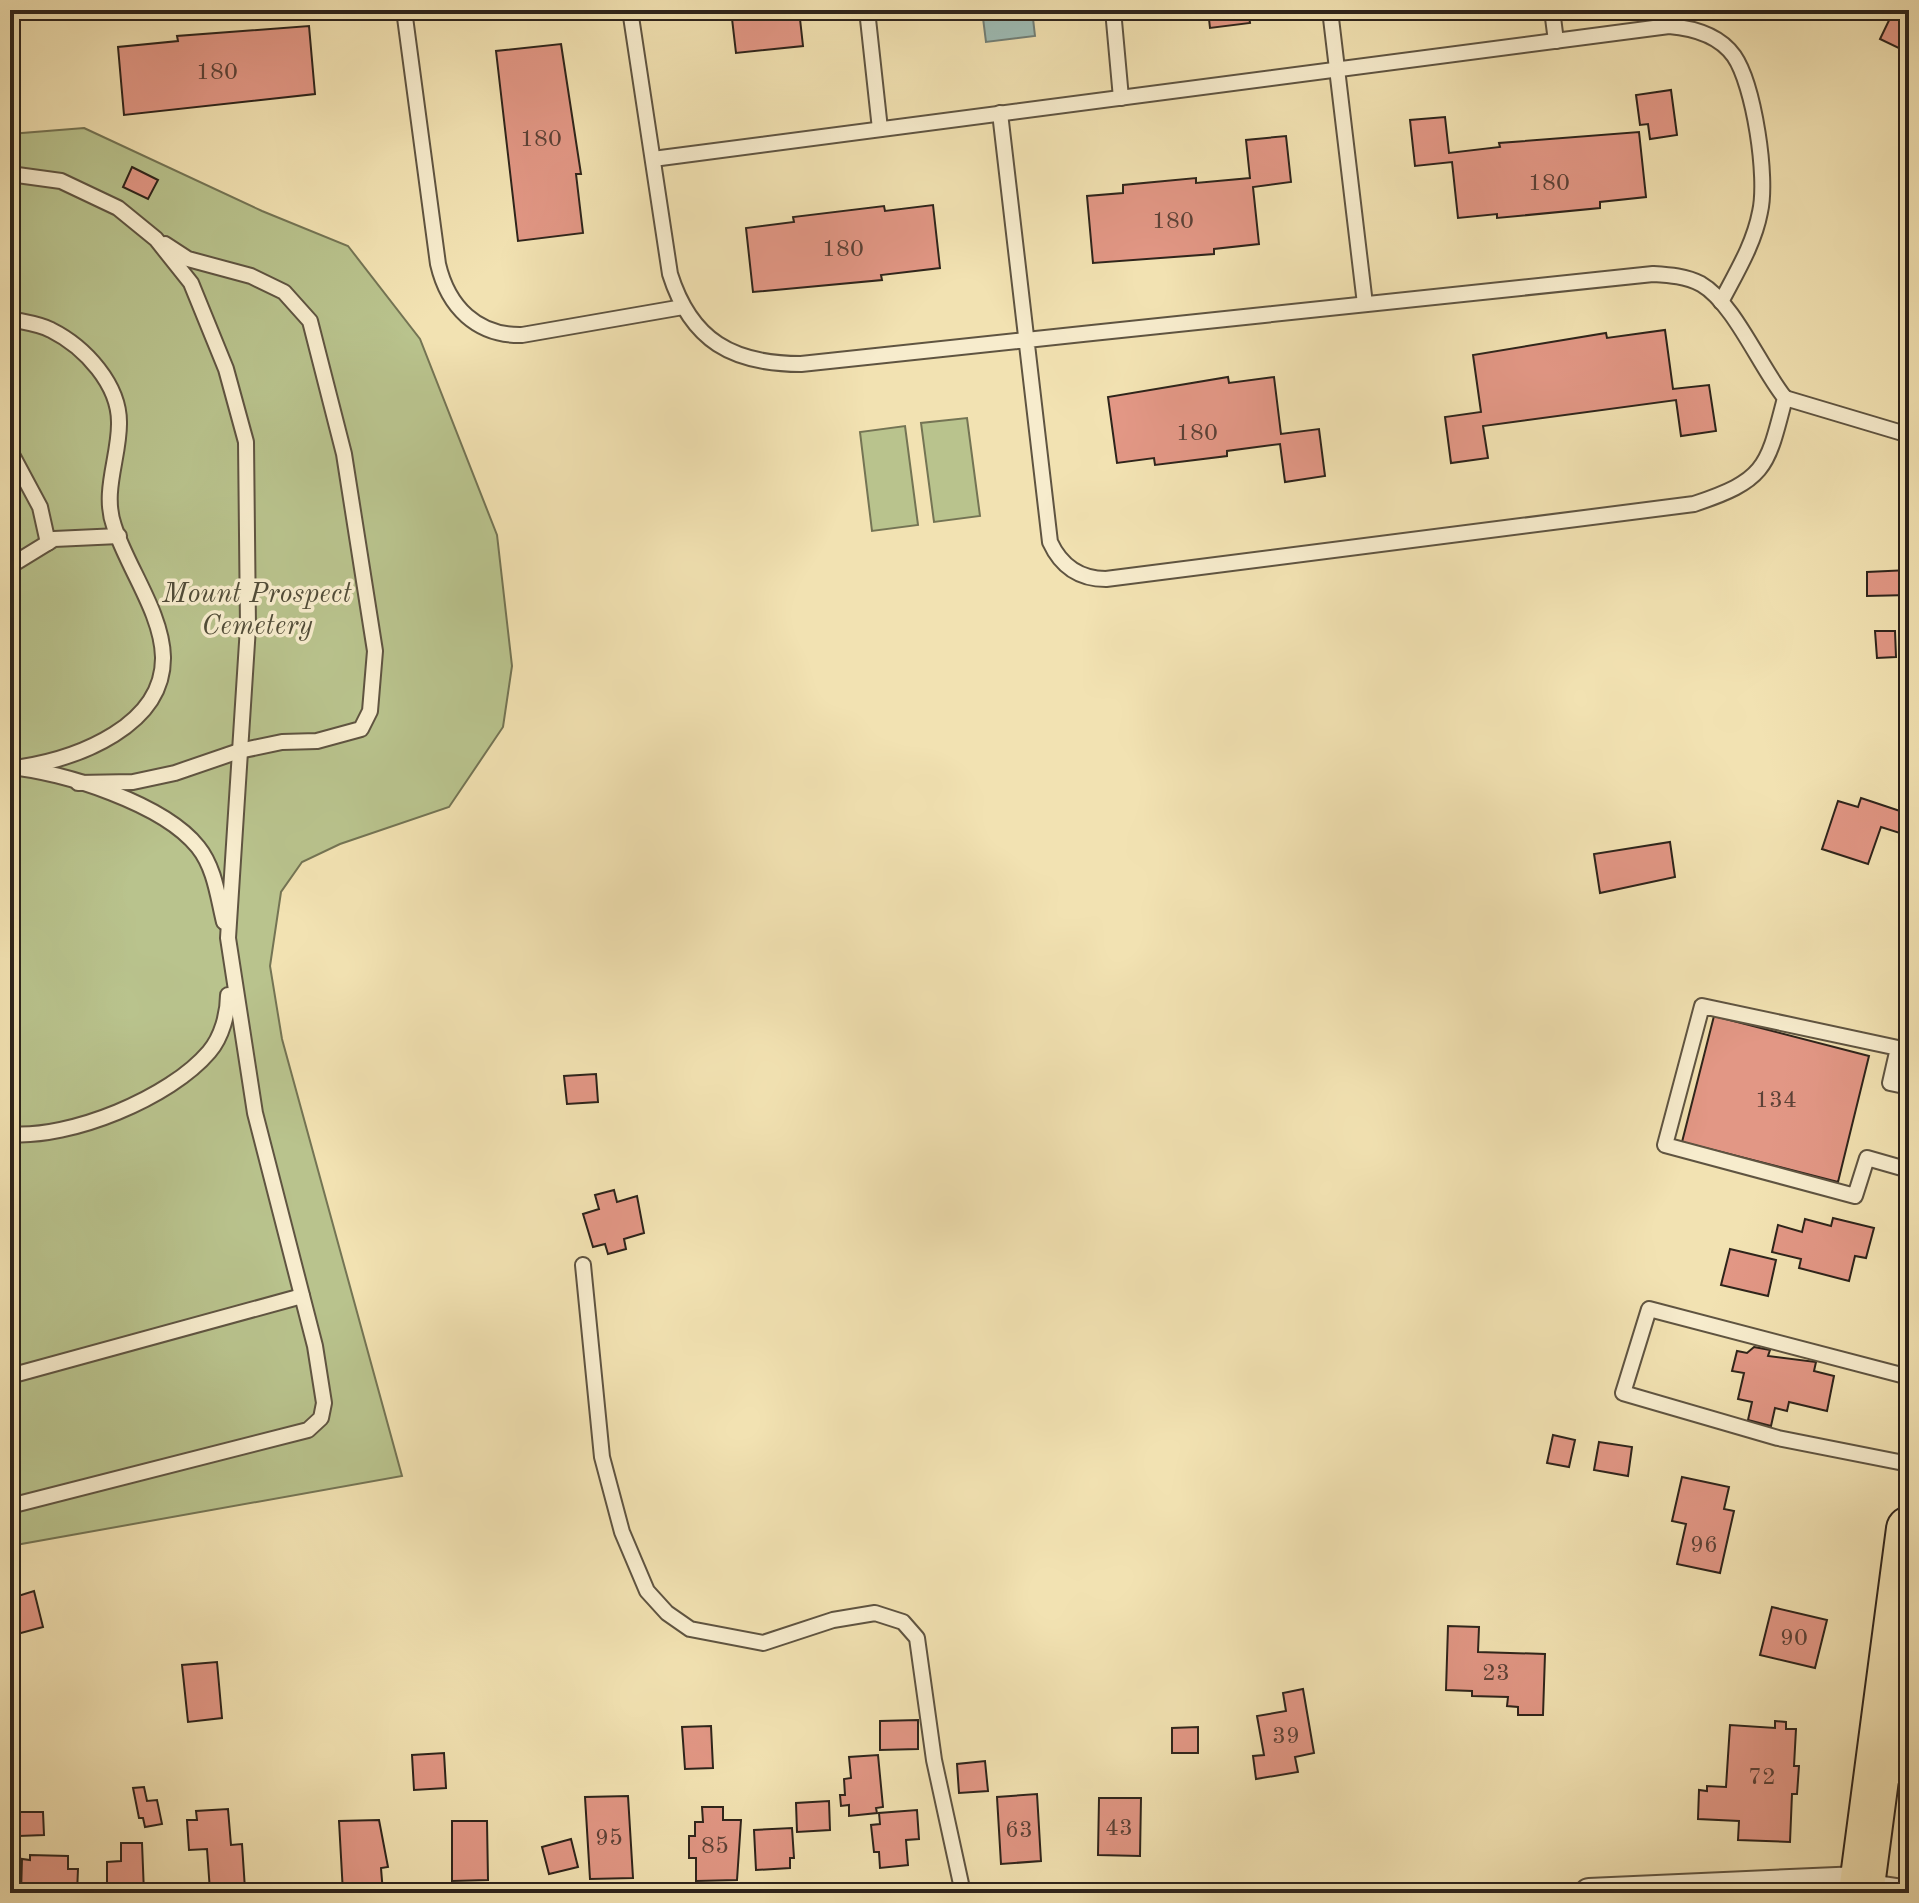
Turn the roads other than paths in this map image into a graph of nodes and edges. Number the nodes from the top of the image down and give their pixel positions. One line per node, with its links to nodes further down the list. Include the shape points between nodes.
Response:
1 (404, 10): 17 (lane, via 438,264 442,283 467,318 500,335 522,335)
2 (630, 10): 12 (lane)
3 (867, 10): 11 (lane)
4 (1113, 10): 9 (lane)
5 (1330, 10): 8 (lane)
6 (1552, 10): 7 (lane)
7 (1556, 41): 8 (lane); 15 (lane, via 1669,26 1690,28 1734,56 1758,144 1761,210 1752,241)
8 (1337, 69): 9 (lane); 16 (lane)
9 (1121, 98): 10 (lane)
10 (1000, 113): 11 (lane); 19 (lane)
11 (880, 129): 12 (lane)
12 (653, 159): 17 (lane, via 670,274)
13 (10, 174): 14 (lane, via 61,181 118,208)
14 (156, 239): 26 (lane, via 191,283 226,369 246,442 248,627); 26 (lane, via 188,259 251,276 284,292 310,321 344,454 375,651 370,711 361,729 317,741)
15 (1721, 302): 16 (lane, via 1699,282 1653,274); 20 (lane)
16 (1365, 304): 19 (lane)
17 (683, 307): 19 (lane, via 719,346 773,364)
18 (10, 319): 23 (lane, via 50,329 84,354 112,388 120,422 109,502)
19 (1027, 340): 20 (lane, via 1050,542 1061,562 1093,579 1694,504 1741,486 1760,472 1772,450)
20 (1785, 398): 21 (lane)
21 (1909, 435)
22 (10, 451): 24 (lane, via 40,507)
23 (119, 536): 24 (lane); 27 (lane, via 151,609 163,657 155,696 128,725 86,748 54,762)
24 (48, 543): 25 (lane)
25 (10, 566)
26 (239, 751): 28 (lane, via 133,782); 29 (lane)
27 (12, 766): 28 (lane)
28 (78, 783): 29 (lane, via 176,824 200,849 213,876)
29 (228, 938): 31 (lane, via 228,1012 211,1050 177,1082 93,1121 34,1136); 34 (lane, via 255,1113)
30 (1909, 1087): 32 (lane, via 1890,1083 1898,1048 1702,1006 1665,1145 1855,1196 1867,1158)
31 (10, 1134)
32 (1909, 1170)
33 (583, 1265): 43 (lane, via 602,1457 622,1532 647,1591 690,1629 763,1643 833,1620 875,1613 903,1622 917,1638 934,1760)
34 (302, 1296): 35 (lane); 38 (lane, via 324,1403 321,1418 308,1430)
35 (10, 1376)
36 (1909, 1377): 37 (lane, via 1649,1309 1623,1393 1778,1438)
37 (1909, 1464)
38 (10, 1506)
39 (1909, 1529): 40 (main road)
40 (1892, 1775): 41 (main road)
41 (1861, 1887): 42 (lane); 44 (street)
42 (1909, 1888)
43 (963, 1893)
44 (1589, 1893)

